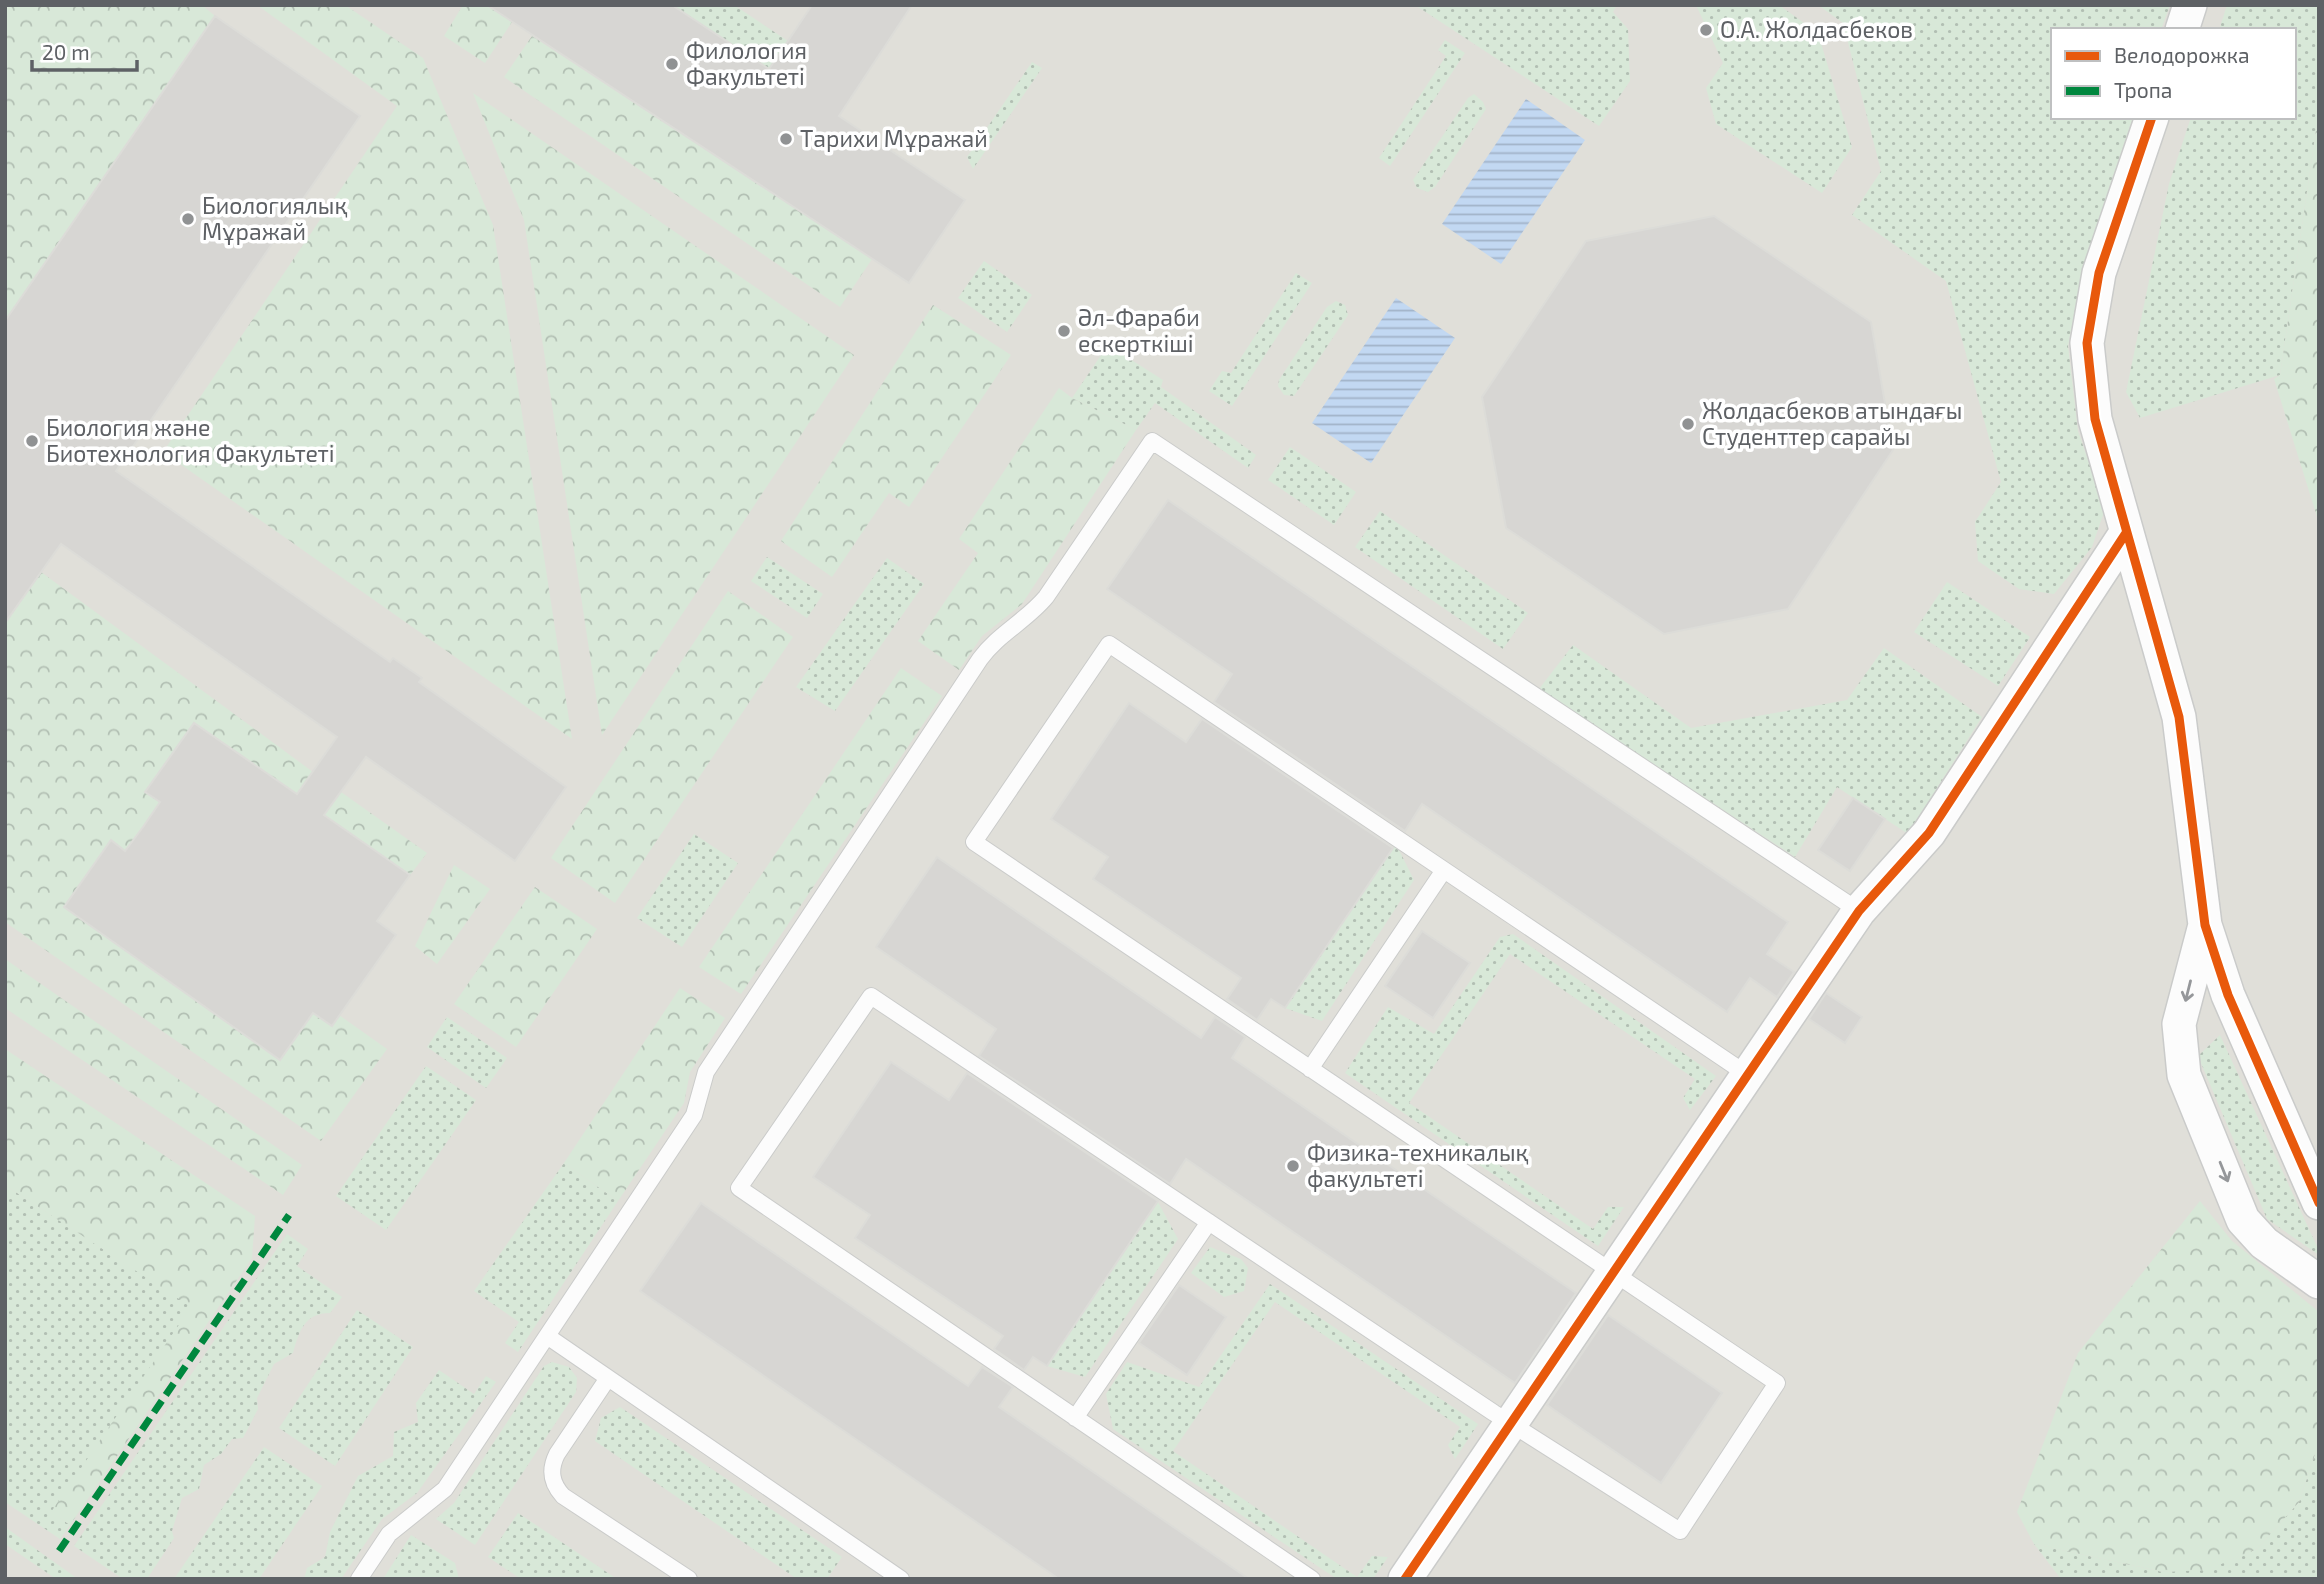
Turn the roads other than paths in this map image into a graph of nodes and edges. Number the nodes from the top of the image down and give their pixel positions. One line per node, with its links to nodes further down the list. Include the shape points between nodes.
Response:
1 (2190, 5): 2 (street)
2 (2183, 28)
3 (2151, 119): 4 (street, via 2099,273 2087,343 2095,419)
4 (2126, 533): 6 (street, via 1929,833); 7 (street, via 2179,717)
5 (1444, 870): 8 (lane); 8 (lane, via 1109,644 974,842); 9 (lane)
6 (1859, 911): 9 (street); 14 (lane, via 1152,441 1046,597 1032,614 991,644 973,669 706,1072 694,1115)
7 (2205, 925): 10 (street, via 2228,995); 13 (street, one-way to 13, via 2179,1024 2184,1075 2244,1220 2264,1243)
8 (1310, 1069): 12 (lane)
9 (1748, 1075): 12 (street)
10 (2319, 1203)
11 (1209, 1222): 16 (lane); 16 (lane, via 872,996 739,1188); 17 (lane)
12 (1613, 1273): 17 (street); 17 (lane, via 1777,1383 1680,1531)
13 (2319, 1282)
14 (547, 1336): 15 (lane); 18 (lane, via 445,1489 388,1534)
15 (608, 1378): 19 (lane, via 557,1454 552,1465 554,1484 563,1496); 20 (lane)
16 (1075, 1418): 21 (lane)
17 (1511, 1423): 22 (street)
18 (359, 1579)
19 (689, 1579)
20 (901, 1579)
21 (1312, 1579)
22 (1405, 1579)

